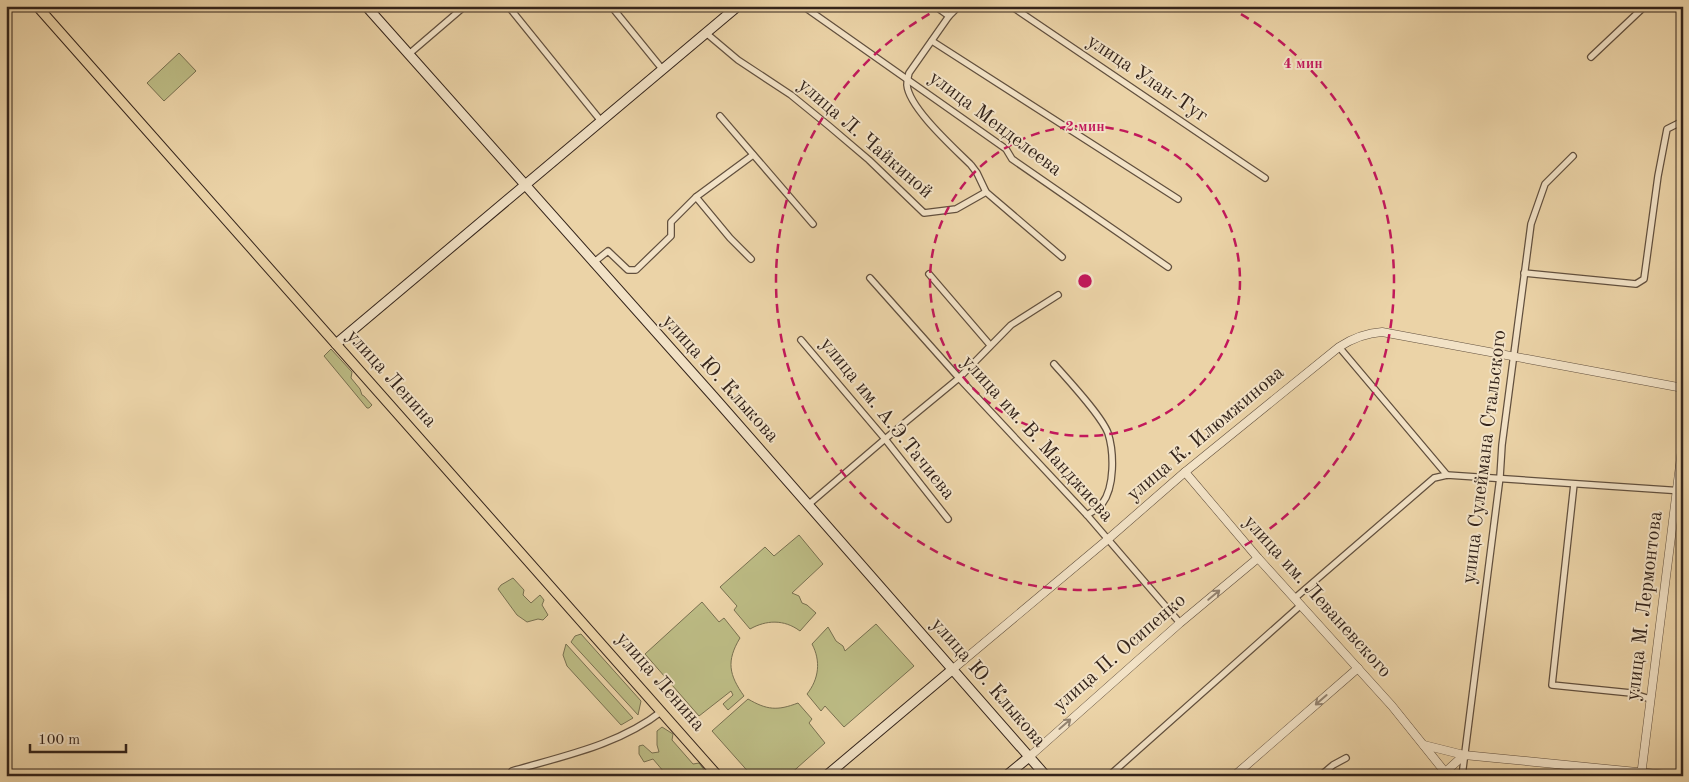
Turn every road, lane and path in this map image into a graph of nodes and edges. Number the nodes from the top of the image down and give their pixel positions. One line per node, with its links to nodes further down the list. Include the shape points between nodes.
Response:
1 (37, 6): 39 (main road, улица Ленина)
2 (366, 6): 15 (main road, улица Ю. Клыкова)
3 (465, 6): 15 (street)
4 (508, 6): 20 (street)
5 (611, 6): 17 (street)
6 (738, 6): 13 (main road)
7 (803, 6): 18 (street, улица Менделеева)
8 (936, 6): 12 (street)
9 (959, 6): 12 (street)
10 (1011, 6): 24 (street, улица Улан-Туг)
11 (1645, 6): 16 (street)
12 (949, 16): 14 (street)
13 (706, 33): 17 (main road); 26 (street, улица Л. Чайкиной, via 829,126 924,214 956,209)
14 (932, 41): 18 (street, via 909,73); 28 (street)
15 (409, 54): 25 (main road, улица Ю. Клыкова)
16 (1591, 57)
17 (662, 70): 20 (main road)
18 (908, 80): 26 (street, via 913,100 923,115 971,165); 33 (street, улица Менделеева, via 1006,149 1012,160)
19 (720, 116): 22 (street)
20 (602, 121): 25 (main road)
21 (1683, 121): 34 (street, via 1667,129 1644,279 1636,284)
22 (753, 154): 27 (street); 29 (street)
23 (1573, 156): 34 (street, улица Сулеймана Стальского, via 1544,184 1531,224)
24 (1265, 178)
25 (525, 185): 32 (main road, улица Ю. Клыкова); 39 (main road)
26 (986, 192): 30 (street)
27 (696, 197): 31 (street); 32 (street, via 671,222 672,236 636,270 628,270 608,251)
28 (1178, 199)
29 (813, 224)
30 (1062, 257)
31 (751, 259)
32 (593, 263): 53 (main road, улица Ю. Клыкова)
33 (1168, 267)
34 (1524, 273): 42 (street, улица Сулеймана Стальского)
35 (928, 274): 40 (street)
36 (870, 278): 44 (street, улица им. В. Манджиева)
37 (1058, 295): 40 (street, via 1011,325)
38 (801, 340): 46 (street, улица им. А.Э.Тачиева)
39 (336, 344): 64 (main road, улица Ленина)
40 (990, 345): 44 (street)
41 (1339, 347): 42 (street, улица К. Илюмжинова, via 1359,336 1382,332); 48 (street, улица К. Илюмжинова); 49 (street)
42 (1514, 355): 45 (street, улица К. Илюмжинова); 50 (street, улица Сулеймана Стальского)
43 (1054, 364): 54 (street, via 1108,433 1113,465 1110,489 1102,504)
44 (958, 378): 46 (street); 54 (street, улица им. В. Манджиева)
45 (1683, 388)
46 (885, 438): 53 (street); 55 (street, улица им. А.Э.Тачиева)
47 (1683, 441): 52 (street, улица М. Лермонтова)
48 (1185, 472): 56 (street, улица К. Илюмжинова); 57 (street, улица им. Леваневского)
49 (1447, 474): 50 (street); 58 (street, via 1434,478)
50 (1500, 477): 51 (street); 66 (street, улица Сулеймана Стальского)
51 (1574, 484): 52 (street); 63 (street, via 1552,685 1631,693)
52 (1679, 491): 63 (street, улица М. Лермонтова)
53 (808, 504): 61 (main road, улица Ю. Клыкова)
54 (1087, 515): 56 (street, улица им. В. Манджиева)
55 (948, 519)
56 (1107, 540): 60 (street, улица им. В. Манджиева); 61 (street, улица К. Илюмжинова)
57 (1258, 558): 58 (street, улица им. Леваневского); 60 (street, улица П. Осипенко, one-way to 57)
58 (1295, 598): 59 (street, улица им. Леваневского)
59 (1301, 605): 62 (street, улица им. Леваневского); 70 (street)
60 (1180, 623): 67 (street, улица П. Осипенко, one-way to 60)
61 (953, 668): 67 (main road, улица Ю. Клыкова); 74 (main road, улица К. Илюмжинова)
62 (1358, 668): 65 (street, улица им. Леваневского); 77 (street, one-way to 77)
63 (1650, 700): 72 (street, улица М. Лермонтова)
64 (662, 711): 69 (street, via 645,725 591,748); 73 (main road, улица Ленина)
65 (1424, 745): 66 (street); 71 (street, улица им. Леваневского)
66 (1464, 755): 71 (street); 72 (street); 79 (street, улица Сулеймана Стальского)
67 (1029, 757): 75 (main road, улица П. Осипенко); 76 (main road, улица Ю. Клыкова)
68 (1346, 758): 78 (street)
69 (514, 773)
70 (1110, 774)
71 (1443, 774)
72 (1641, 774): 80 (street)
73 (718, 776)
74 (826, 776)
75 (1006, 776)
76 (1046, 776)
77 (1234, 776)
78 (1320, 776)
79 (1462, 776)
80 (1678, 776)

